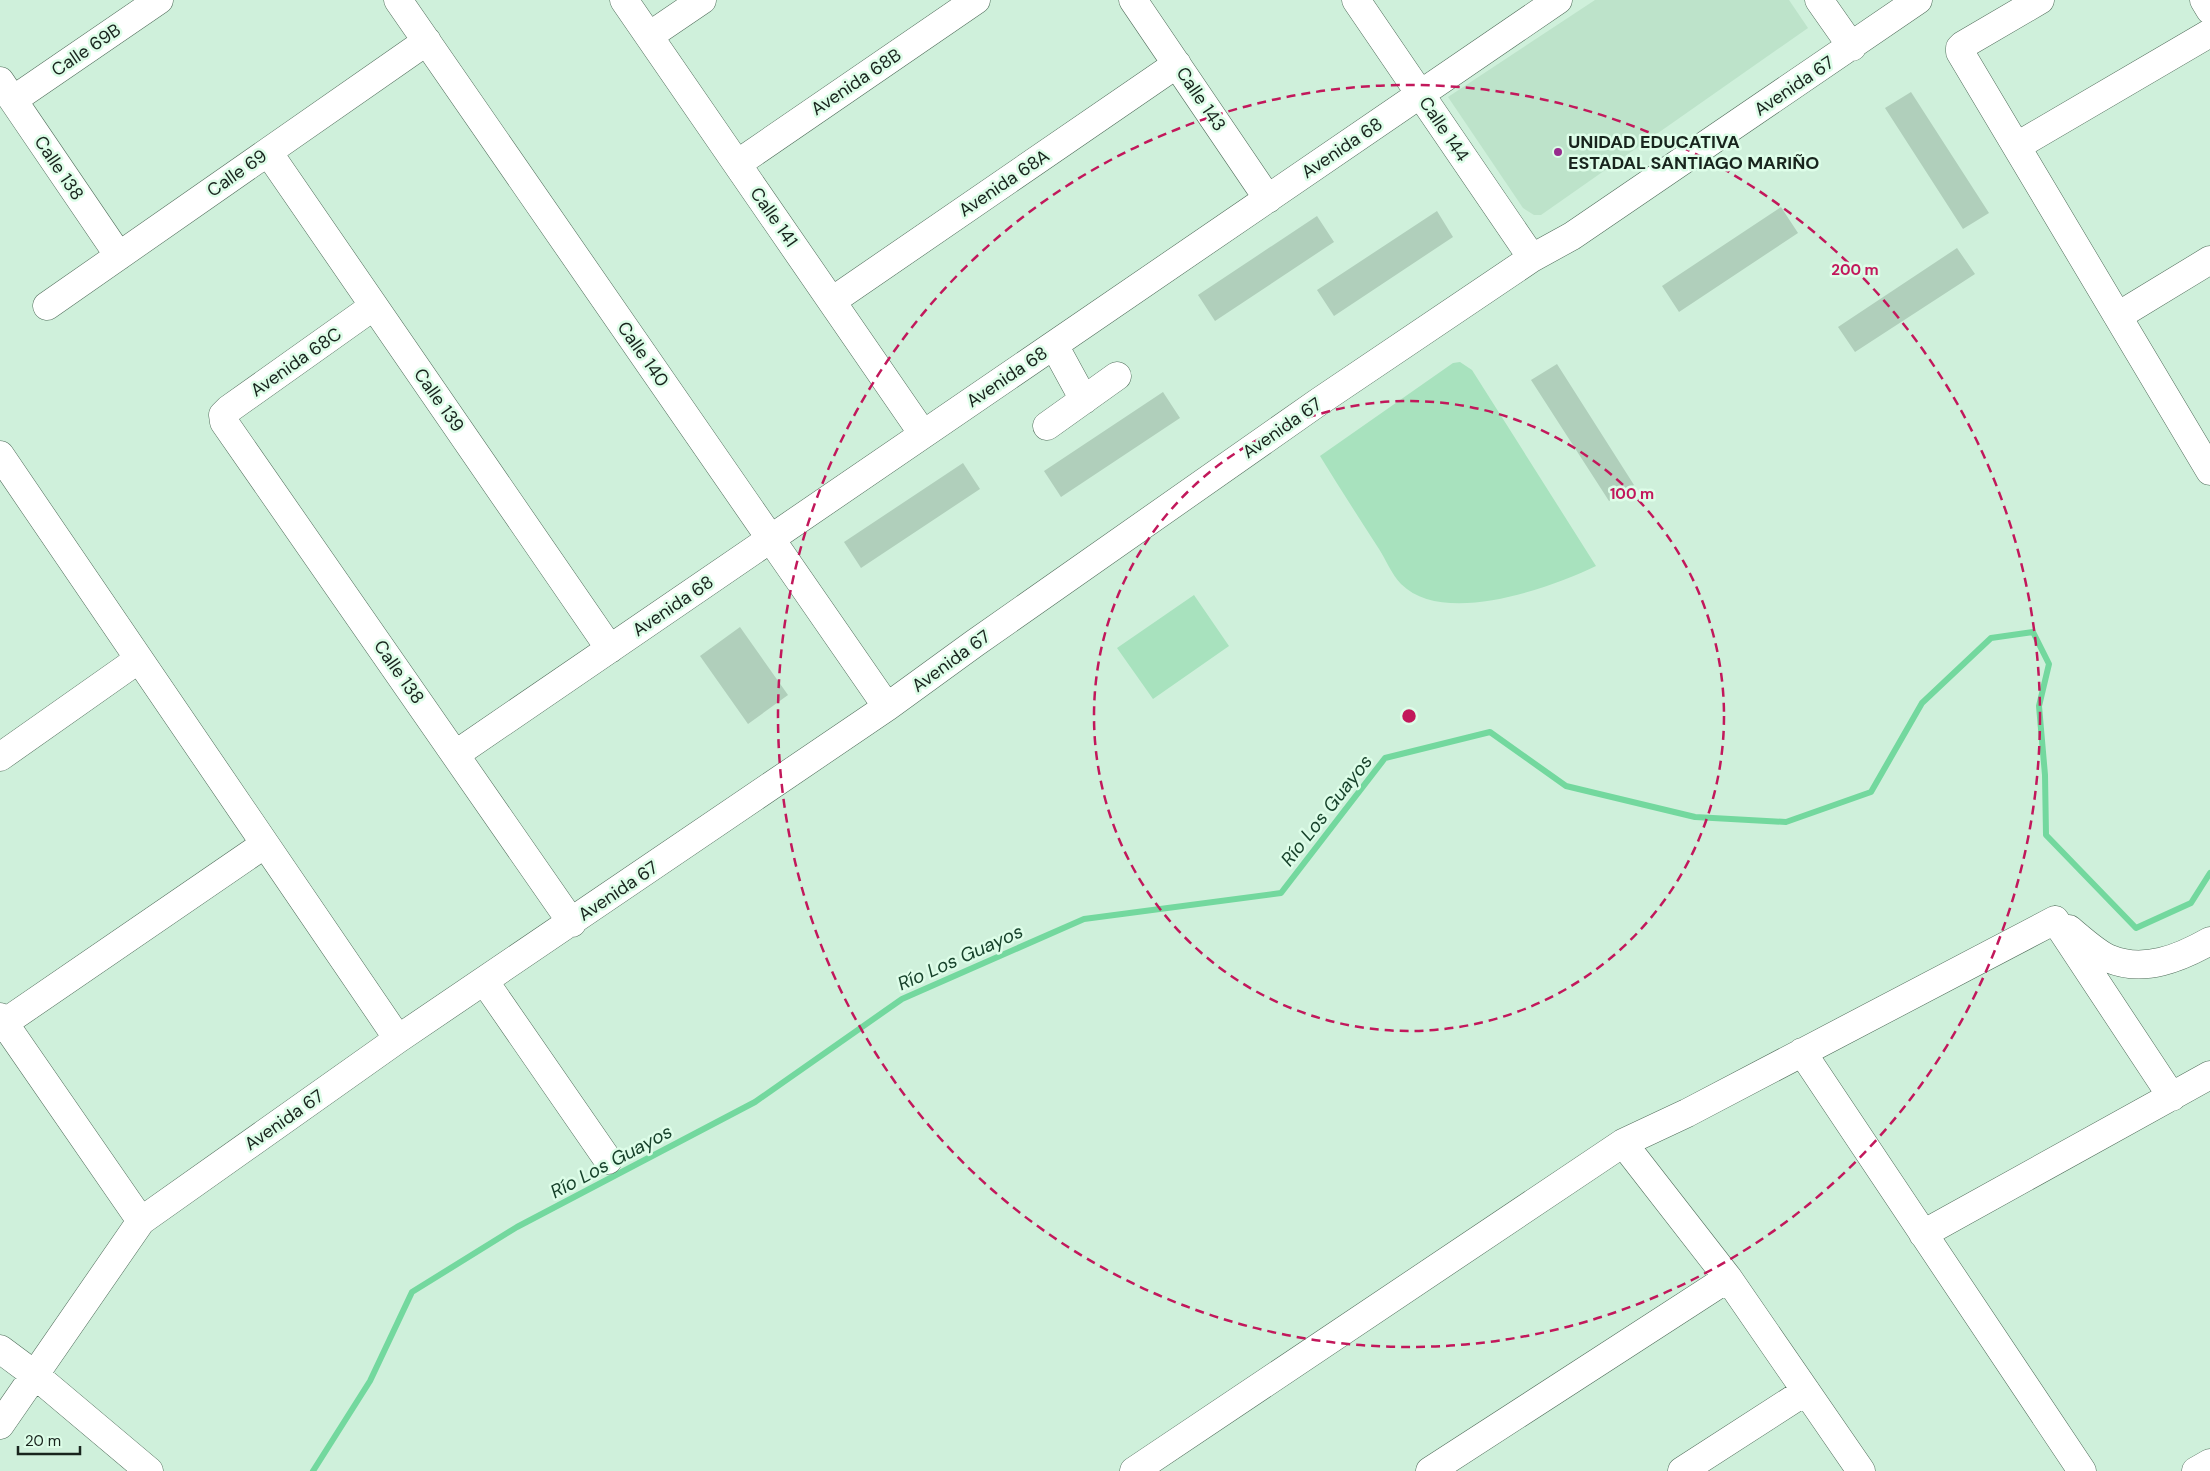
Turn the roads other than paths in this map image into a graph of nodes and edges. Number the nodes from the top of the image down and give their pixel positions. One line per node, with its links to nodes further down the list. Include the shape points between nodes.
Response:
1 (159, 0): 19 (street, Calle 69B)
2 (398, 0): 16 (street, Calle 140)
3 (624, 0): 15 (street, Calle 141)
4 (702, 0): 15 (street)
5 (976, 0): 23 (street, Avenida 68B)
6 (1133, 0): 18 (street, Calle 143)
7 (1356, 0): 20 (street, Calle 144)
8 (1558, 0): 20 (street, Avenida 68)
9 (1819, 0): 17 (street)
10 (1918, 0): 17 (street, Avenida 67)
11 (2040, 0): 21 (street, via 1960,48)
12 (2204, 0): 13 (street)
13 (2210, 10)
14 (2210, 34): 21 (street)
15 (649, 36): 23 (street, Calle 141)
16 (427, 41): 22 (street, Calle 69); 40 (street, Calle 140)
17 (1852, 47): 26 (street, Avenida 67, via 1572,236)
18 (1177, 64): 24 (street, Calle 143); 28 (street, Avenida 68A)
19 (7, 90): 25 (street, Calle 138)
20 (1421, 94): 24 (street, Avenida 68); 26 (street, Calle 144)
21 (2017, 146): 31 (street)
22 (268, 152): 25 (street, Calle 69); 30 (street, Calle 139)
23 (737, 164): 28 (street, Calle 141)
24 (1268, 199): 32 (street, Avenida 68)
25 (119, 256): 29 (street, Calle 69)
26 (1532, 258): 43 (street, Avenida 67, via 1320,401)
27 (2210, 260): 31 (street)
28 (832, 301): 37 (street, Calle 141)
29 (47, 306)
30 (374, 306): 35 (street, Avenida 68C, via 229,409 224,415); 41 (street, Calle 139)
31 (2118, 316): 39 (street)
32 (1054, 345): 34 (street); 37 (street, Avenida 68)
33 (1117, 376): 34 (street)
34 (1084, 400): 36 (street)
35 (224, 422): 44 (street, Calle 138)
36 (1047, 426)
37 (924, 434): 40 (street, Avenida 68)
38 (0, 455): 42 (street)
39 (2210, 471)
40 (771, 539): 41 (street, Avenida 68); 43 (street, Calle 140)
41 (610, 649): 44 (street, Avenida 68)
42 (139, 659): 45 (street); 46 (street)
43 (887, 707): 48 (street, Avenida 67)
44 (456, 754): 48 (street, Calle 138)
45 (0, 757)
46 (265, 844): 51 (street); 52 (street)
47 (2055, 920): 49 (street, via 2109,959 2143,966 2185,956); 53 (street); 55 (street)
48 (572, 923): 50 (street, Avenida 67)
49 (2210, 942)
50 (485, 982): 52 (street, Avenida 67); 57 (street)
51 (1, 1023): 58 (street)
52 (398, 1039): 58 (street, Avenida 67)
53 (1802, 1052): 56 (street); 59 (street)
54 (2210, 1075): 55 (street)
55 (2172, 1097): 59 (street)
56 (1623, 1143): 60 (street); 67 (street)
57 (608, 1160)
58 (141, 1220): 62 (street, Avenida 67)
59 (1924, 1234): 71 (street)
60 (1728, 1278): 63 (street); 68 (street)
61 (0, 1349): 62 (street)
62 (35, 1375): 64 (street, Avenida 67); 66 (street)
63 (1806, 1391): 69 (street); 70 (street)
64 (0, 1425)
65 (2210, 1463): 72 (street)
66 (150, 1471)
67 (1134, 1471)
68 (1430, 1471)
69 (1682, 1471)
70 (1861, 1471)
71 (2082, 1471)
72 (2196, 1471)

